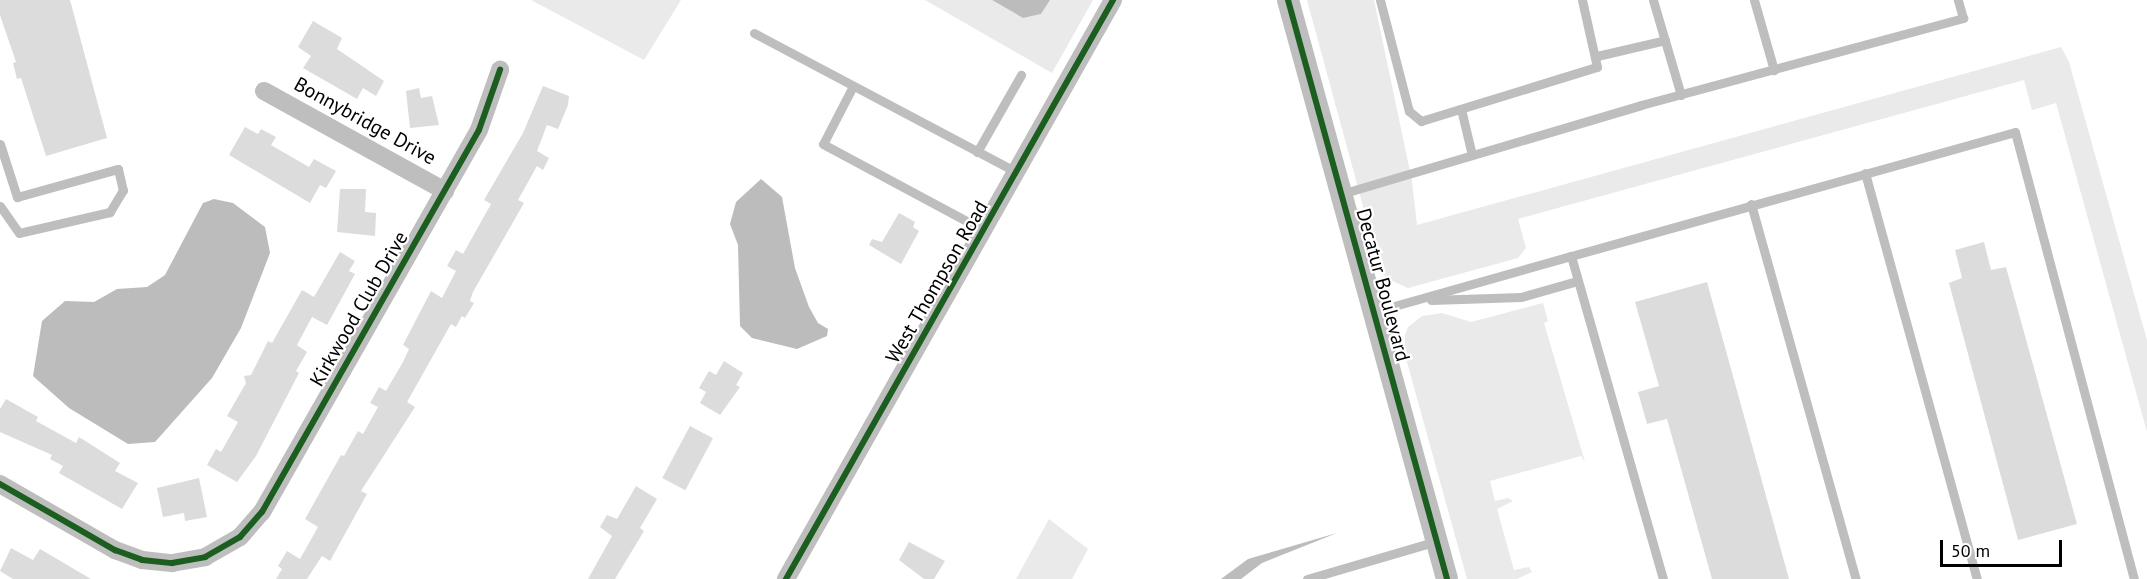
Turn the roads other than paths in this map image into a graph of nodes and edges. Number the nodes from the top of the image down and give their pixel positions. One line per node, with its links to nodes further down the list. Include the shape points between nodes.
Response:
1 (1113, 0): 21 (street, West Thompson Road)
2 (1288, 0): 24 (street, Decatur Boulevard)
3 (1380, 0): 17 (lane, via 1412,117 1421,121)
4 (1582, 0): 10 (lane)
5 (1653, 0): 9 (lane)
6 (1754, 0): 12 (lane)
7 (1958, 0): 12 (lane, via 1963,18)
8 (754, 33): 14 (lane)
9 (1665, 40): 10 (lane); 16 (lane)
10 (1597, 56): 17 (lane, via 1597,67 1591,72)
11 (500, 70): 23 (street, Kirkwood Club Drive, via 490,106)
12 (1774, 70): 16 (lane)
13 (1021, 75): 19 (lane)
14 (854, 86): 19 (lane); 27 (lane, via 823,144)
15 (264, 91): 23 (street, Bonnybridge Drive)
16 (1681, 95): 20 (lane)
17 (1461, 110): 20 (lane)
18 (0, 144): 26 (lane, via 17,197 118,169 123,190 110,212 19,233)
19 (977, 152): 21 (lane)
20 (1472, 155): 24 (lane)
21 (1018, 173): 27 (street, West Thompson Road)
22 (1865, 173): 25 (lane); 41 (lane); 42 (lane, via 2015,132)
23 (445, 191): 32 (street, Kirkwood Club Drive, via 262,512 240,537 222,549 181,562 142,560 115,550)
24 (1341, 194): 31 (street, Decatur Boulevard)
25 (1751, 204): 28 (lane); 40 (lane)
26 (0, 206)
27 (986, 231): 35 (street, West Thompson Road)
28 (1571, 256): 29 (lane); 30 (lane)
29 (1577, 281): 30 (lane, via 1521,297); 39 (lane)
30 (1419, 300): 31 (lane)
31 (1373, 312): 33 (street, Decatur Boulevard)
32 (0, 484)
33 (1437, 541): 34 (lane); 38 (street, Decatur Boulevard)
34 (1342, 569): 36 (lane); 37 (lane)
35 (786, 579)
36 (1306, 579)
37 (1345, 579)
38 (1447, 579)
39 (1663, 579)
40 (1856, 579)
41 (1977, 579)
42 (2134, 579)

